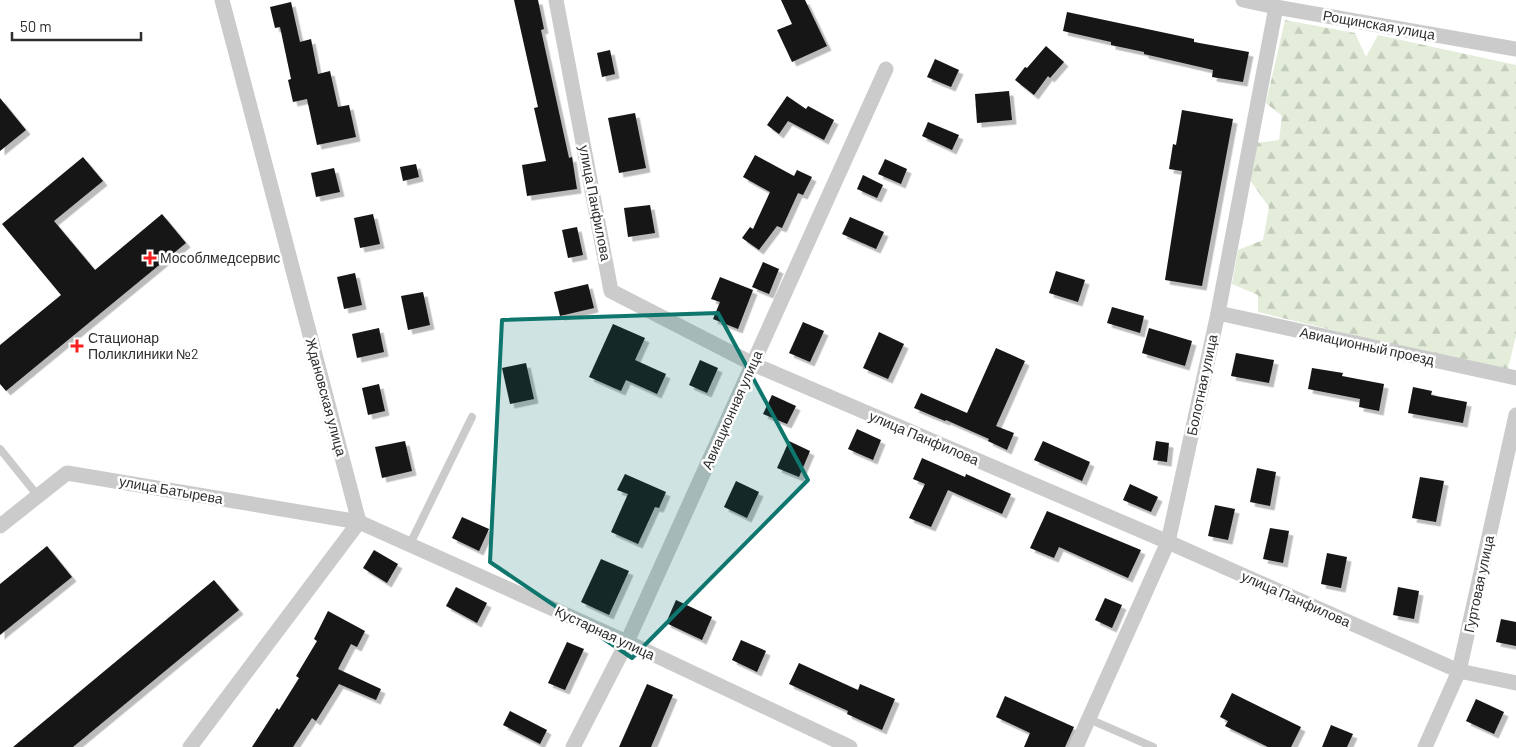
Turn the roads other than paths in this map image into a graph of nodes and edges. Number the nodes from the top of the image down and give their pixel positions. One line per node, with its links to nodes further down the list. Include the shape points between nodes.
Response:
1 (222, 0): 14 (street, Ждановская улица)
2 (556, 0): 8 (street, улица Панфилова, via 611,291)
3 (1243, 0): 4 (street, Рощинская улица)
4 (1276, 4): 5 (street, Рощинская улица); 7 (street, Болотная улица)
5 (1516, 49)
6 (886, 69): 8 (street, Авиационная улица)
7 (1218, 313): 9 (street, Авиационный проезд); 16 (street, Болотная улица)
8 (753, 364): 16 (street, улица Панфилова); 18 (street, Авиационная улица)
9 (1516, 378)
10 (1516, 415): 19 (street, Гуртовая улица)
11 (472, 418): 17 (lane)
12 (0, 449): 13 (lane)
13 (38, 496): 14 (street, улица Батырева, via 67,473); 15 (street, улица Батырева)
14 (359, 522): 17 (street, Кустарная улица); 22 (street)
15 (0, 526)
16 (1168, 542): 19 (street, улица Панфилова); 21 (street, Болотная улица)
17 (410, 544): 18 (street, Кустарная улица)
18 (627, 642): 23 (street, Авиационная улица); 24 (street, Кустарная улица)
19 (1459, 671): 20 (street, улица Панфилова); 27 (street, Гуртовая улица)
20 (1516, 683)
21 (1089, 719): 25 (street, Болотная улица); 26 (lane)
22 (190, 747)
23 (572, 747)
24 (850, 747)
25 (1076, 747)
26 (1153, 747)
27 (1425, 747)

